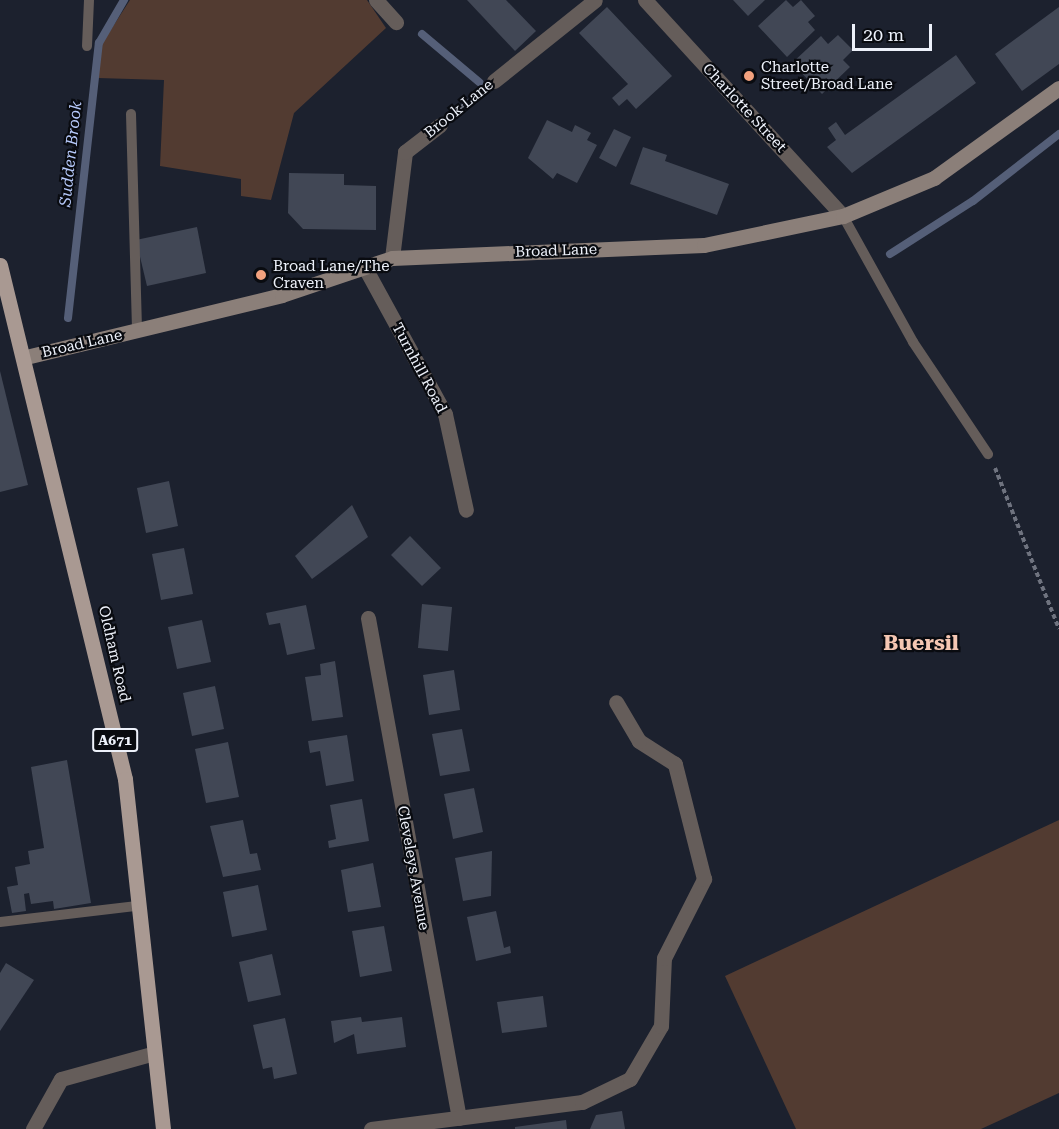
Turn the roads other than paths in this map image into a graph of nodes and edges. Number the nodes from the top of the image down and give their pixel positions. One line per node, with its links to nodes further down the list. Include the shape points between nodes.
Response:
1 (89, 0): 6 (lane)
2 (376, 0): 5 (street)
3 (595, 0): 7 (street, Brook Lane)
4 (645, 0): 11 (street, Charlotte Street)
5 (396, 22)
6 (87, 46)
7 (494, 81)
8 (1059, 88): 11 (main road, Broad Lane, via 934,178)
9 (130, 114): 15 (lane)
10 (440, 124): 12 (street, Brook Lane, via 405,152)
11 (843, 216): 12 (main road, Broad Lane, via 704,245); 17 (lane, via 913,342)
12 (392, 258): 14 (main road, Broad Lane)
13 (0, 265): 16 (main road, Oldham Road / A671)
14 (364, 266): 15 (main road, Broad Lane, via 282,295); 18 (street, Turnhill Road, via 445,414)
15 (137, 332): 16 (main road, Broad Lane)
16 (26, 357): 21 (main road, Oldham Road / A671, via 125,779)
17 (988, 454)
18 (466, 510)
19 (368, 618): 24 (street, Cleveleys Avenue)
20 (616, 702): 24 (street, via 639,741 675,764 704,879 664,958 661,1026 630,1079 582,1102)
21 (137, 906): 22 (lane); 23 (main road, Oldham Road / A671)
22 (0, 922)
23 (151, 1054): 25 (street, via 61,1079); 26 (main road, Oldham Road / A671)
24 (459, 1118): 27 (street)
25 (33, 1129)
26 (163, 1129)
27 (371, 1129)

